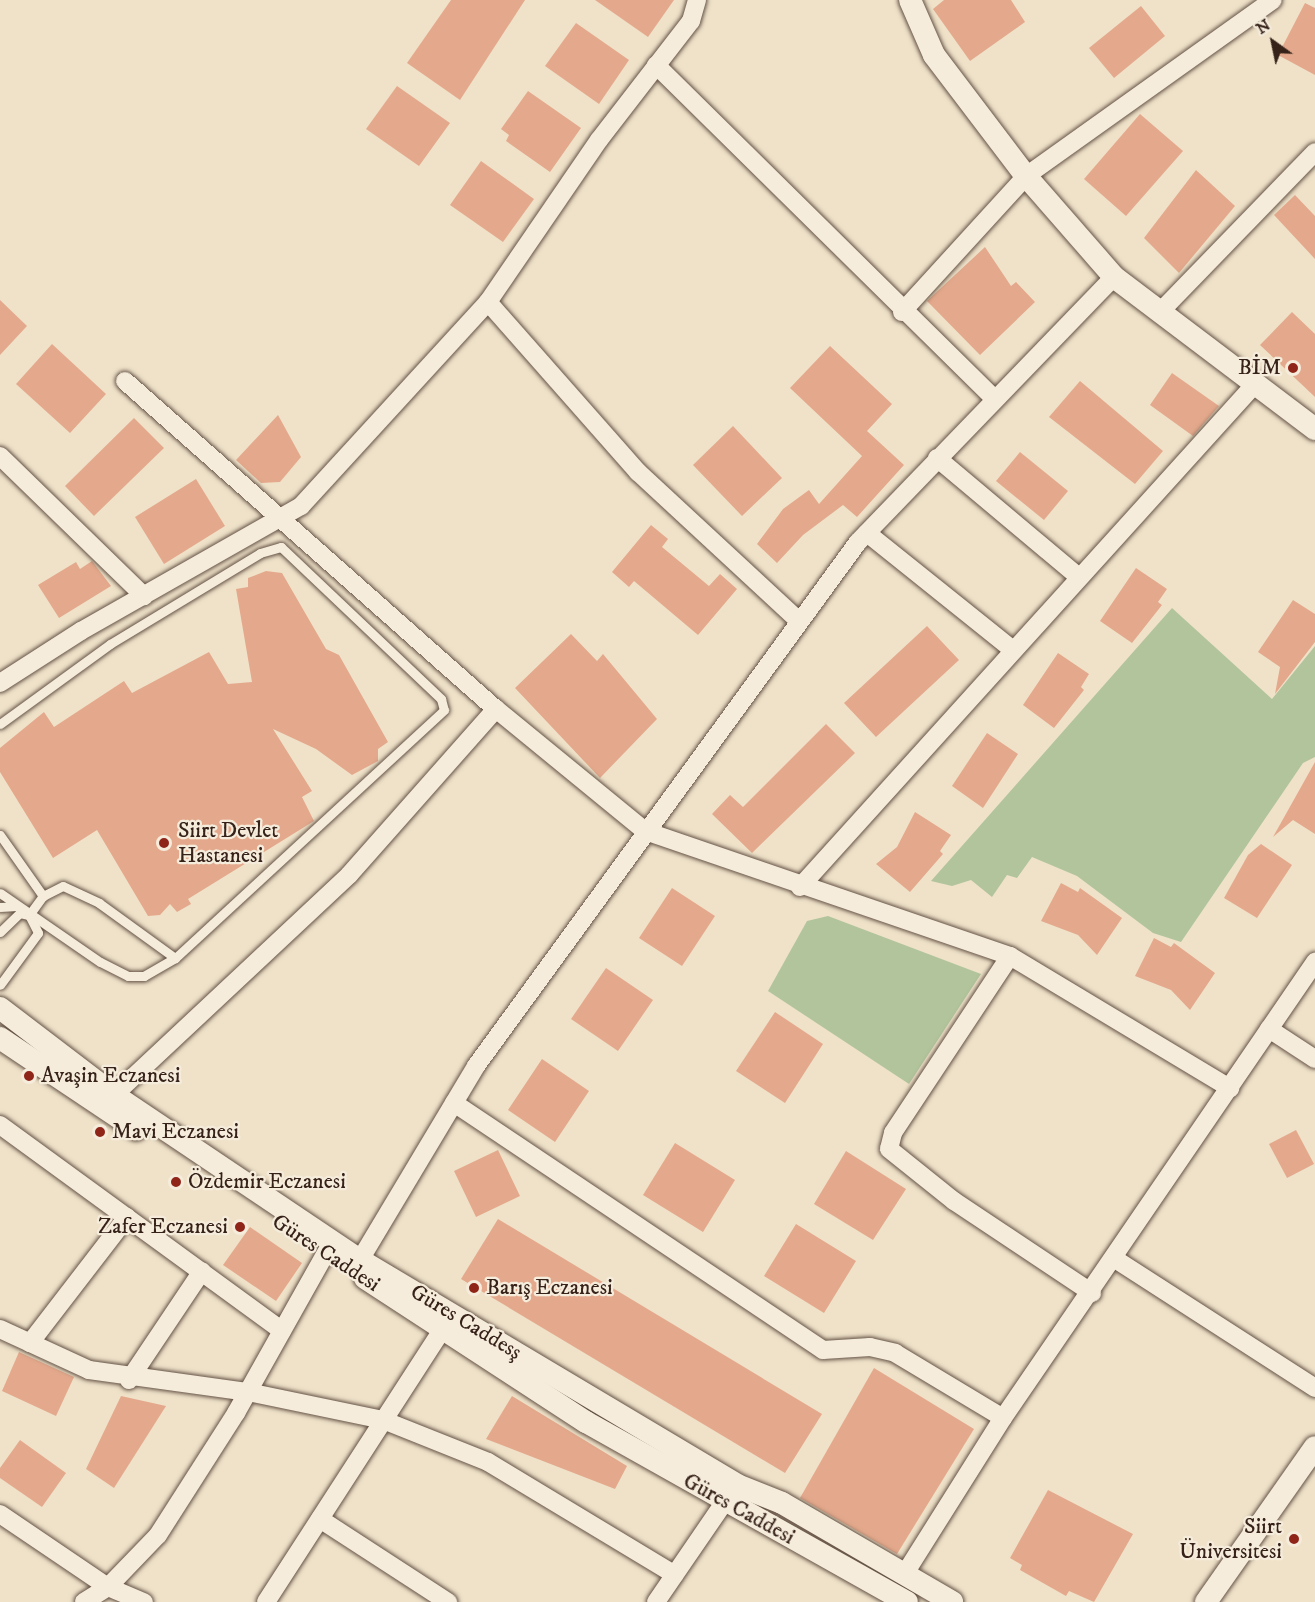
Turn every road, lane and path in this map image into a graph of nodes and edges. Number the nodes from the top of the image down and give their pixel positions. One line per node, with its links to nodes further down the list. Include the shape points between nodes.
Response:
1 (697, 0): 4 (street, via 691,21)
2 (910, 0): 6 (street, via 934,55)
3 (1273, 0): 6 (street)
4 (656, 65): 8 (street); 9 (street)
5 (1315, 152): 10 (street)
6 (1026, 176): 7 (street); 9 (street)
7 (1114, 277): 10 (street); 13 (street)
8 (488, 302): 17 (street, via 301,506); 21 (street, via 638,472)
9 (902, 312): 13 (street)
10 (1159, 313): 12 (street)
11 (124, 381): 17 (street)
12 (1255, 384): 14 (street); 19 (street)
13 (994, 398): 16 (street)
14 (1315, 429)
15 (0, 456): 20 (street)
16 (937, 458): 18 (street); 19 (street)
17 (282, 518): 20 (street); 24 (street)
18 (867, 532): 21 (street); 22 (street)
19 (1079, 577): 22 (street)
20 (144, 596): 23 (street)
21 (799, 621): 26 (street)
22 (1013, 650): 28 (street)
23 (0, 683)
24 (496, 709): 26 (street); 44 (street, via 349,875)
25 (0, 724): 36 (lane, via 110,644 260,553 281,548 441,699 440,718)
26 (645, 831): 28 (street); 45 (street)
27 (0, 835): 30 (lane)
28 (800, 887): 35 (street)
29 (0, 893): 31 (lane)
30 (43, 896): 33 (lane); 36 (lane, via 63,886 77,891)
31 (17, 906): 32 (lane); 33 (lane)
32 (0, 907)
33 (30, 915): 34 (lane, via 11,917); 36 (lane, via 128,976 144,975); 38 (lane, via 38,933)
34 (0, 932)
35 (1010, 956): 43 (street); 52 (street, via 893,1133 889,1149 954,1201)
36 (175, 958)
37 (1315, 962): 40 (street)
38 (0, 985)
39 (1, 1005): 44 (street, Güres Caddesş)
40 (1269, 1029): 42 (street); 43 (street)
41 (0, 1038): 48 (street, Güres Caddesi)
42 (1315, 1059)
43 (1230, 1088): 49 (street)
44 (114, 1095): 48 (street, Güres Caddesş)
45 (454, 1103): 50 (street); 60 (street, via 823,1350 870,1347 895,1353)
46 (0, 1125): 47 (street)
47 (127, 1217): 51 (street); 56 (street)
48 (329, 1248): 50 (street, Güres Caddesş); 54 (street); 55 (street, Güres Caddesi)
49 (1114, 1259): 52 (street); 58 (street)
50 (360, 1260): 63 (street, Güres Caddesş)
51 (202, 1271): 54 (street); 57 (street)
52 (1092, 1293): 60 (street)
53 (0, 1329): 56 (street)
54 (282, 1331): 59 (street)
55 (441, 1331): 61 (street); 63 (street, Güres Caddesi)
56 (30, 1343): 57 (street, via 89,1370)
57 (129, 1380): 59 (street)
58 (1315, 1388)
59 (248, 1392): 61 (street); 68 (street, via 158,1536)
60 (1003, 1418): 67 (street)
61 (383, 1420): 65 (street); 66 (street, via 488,1462)
62 (1315, 1447): 76 (street)
63 (731, 1493): 66 (street); 67 (street, Güres Caddesş, via 782,1503); 74 (street, Güres Caddesi)
64 (0, 1514): 68 (street)
65 (320, 1519): 71 (street); 72 (street)
66 (675, 1575): 73 (street)
67 (904, 1575): 75 (street, Güres Caddesş)
68 (108, 1587): 69 (street); 70 (street)
69 (84, 1602)
70 (144, 1602)
71 (266, 1602)
72 (448, 1602)
73 (656, 1602)
74 (907, 1602)
75 (952, 1602)
76 (1206, 1602)

